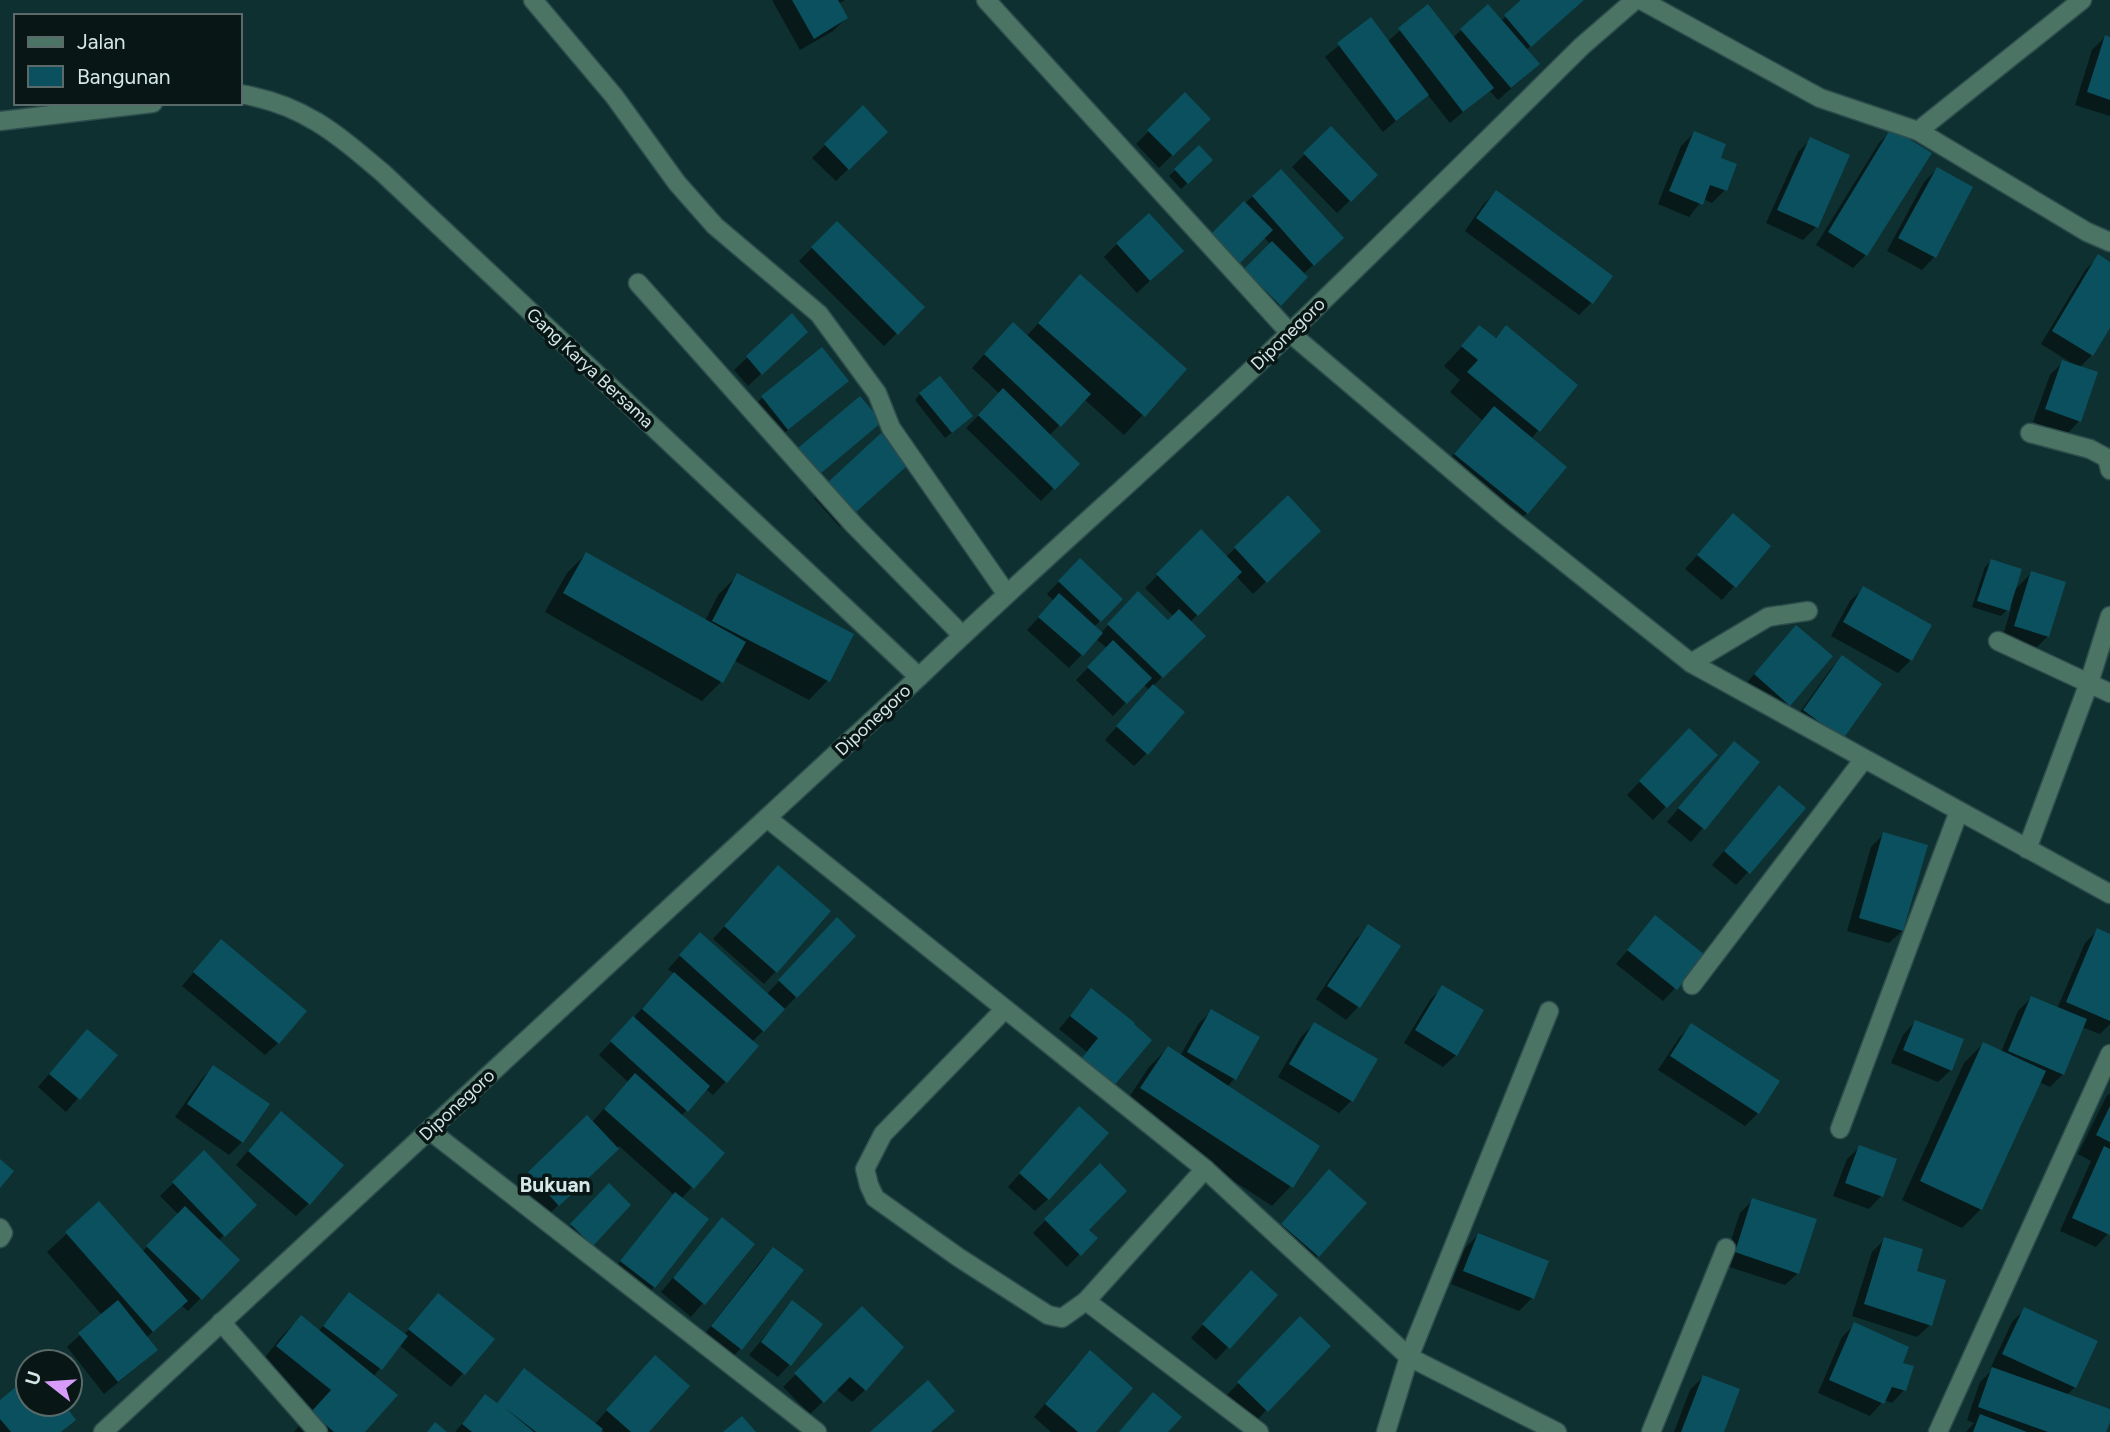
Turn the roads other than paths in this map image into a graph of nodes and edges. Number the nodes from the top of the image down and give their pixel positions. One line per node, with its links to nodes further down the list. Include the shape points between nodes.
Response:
1 (533, 0): 15 (street, via 715,226 819,314 877,393 891,428)
2 (986, 0): 12 (street)
3 (1635, 0): 12 (street, Diponegoro, via 1582,46)
4 (1641, 0): 9 (street, via 1820,98)
5 (2082, 0): 9 (street)
6 (242, 94): 21 (street, Gang Karya Bersama, via 296,109 338,135 384,174)
7 (136, 105): 8 (street)
8 (0, 121)
9 (1918, 131): 10 (street)
10 (2110, 242)
11 (638, 283): 18 (street, via 854,525)
12 (1290, 333): 15 (street, Diponegoro); 20 (street)
13 (2030, 433): 14 (street, via 2090,449 2106,458)
14 (2110, 470)
15 (1006, 593): 18 (street, Diponegoro)
16 (1808, 611): 20 (street, via 1768,617)
17 (2110, 616): 22 (street)
18 (962, 635): 21 (street, Diponegoro)
19 (1998, 641): 22 (street)
20 (1690, 663): 24 (street)
21 (919, 677): 26 (street, Diponegoro)
22 (2090, 683): 23 (street); 27 (street)
23 (2110, 693)
24 (1864, 760): 25 (street); 29 (street)
25 (1959, 811): 27 (street); 33 (street)
26 (766, 818): 30 (street); 34 (street, Diponegoro)
27 (2027, 849): 28 (street)
28 (2110, 894)
29 (1692, 985)
30 (1005, 1009): 35 (street); 39 (street, via 883,1134 865,1169 869,1185 875,1198 1048,1315 1062,1318)
31 (1549, 1011): 41 (street)
32 (2110, 1054): 49 (street)
33 (1840, 1129)
34 (429, 1130): 40 (street, Diponegoro); 44 (street)
35 (1205, 1169): 39 (street); 41 (street)
36 (0, 1228): 37 (street, via 4,1233)
37 (0, 1238)
38 (1726, 1248): 48 (street)
39 (1086, 1301): 45 (street)
40 (221, 1322): 42 (street, Diponegoro); 43 (street)
41 (1409, 1357): 46 (street); 47 (street)
42 (103, 1432)
43 (318, 1432)
44 (817, 1432)
45 (1259, 1432)
46 (1386, 1432)
47 (1557, 1432)
48 (1651, 1432)
49 (1938, 1432)

